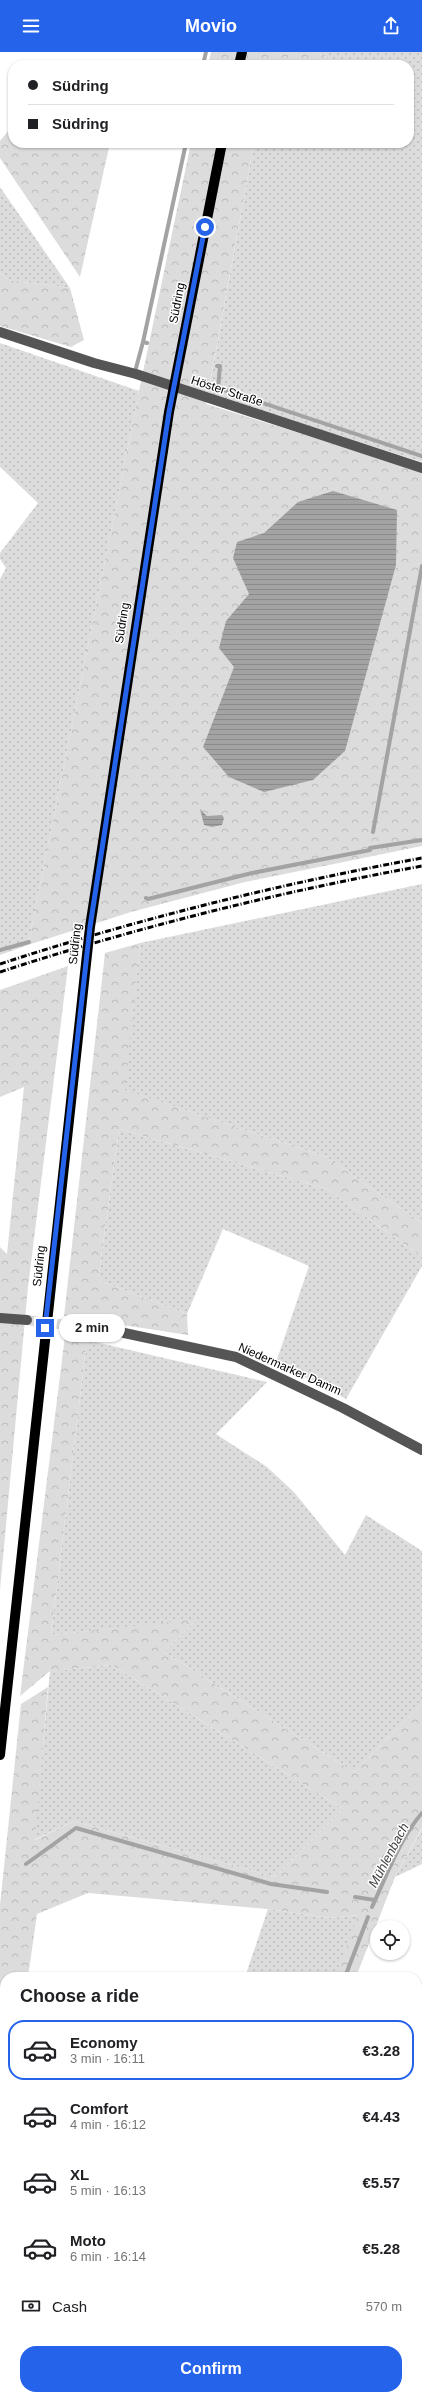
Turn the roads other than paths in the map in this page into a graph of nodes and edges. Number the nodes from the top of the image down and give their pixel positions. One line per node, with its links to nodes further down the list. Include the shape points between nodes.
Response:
1 (221, 148): 8 (main road, Südring, via 169,412 90,927)
2 (0, 332): 3 (street, Höster Straße)
3 (422, 468)
4 (0, 1318): 5 (street)
5 (27, 1320)
6 (67, 1325): 7 (street, Niedermarker Damm, via 114,1331 236,1357 343,1408)
7 (422, 1450)
8 (0, 1755)

